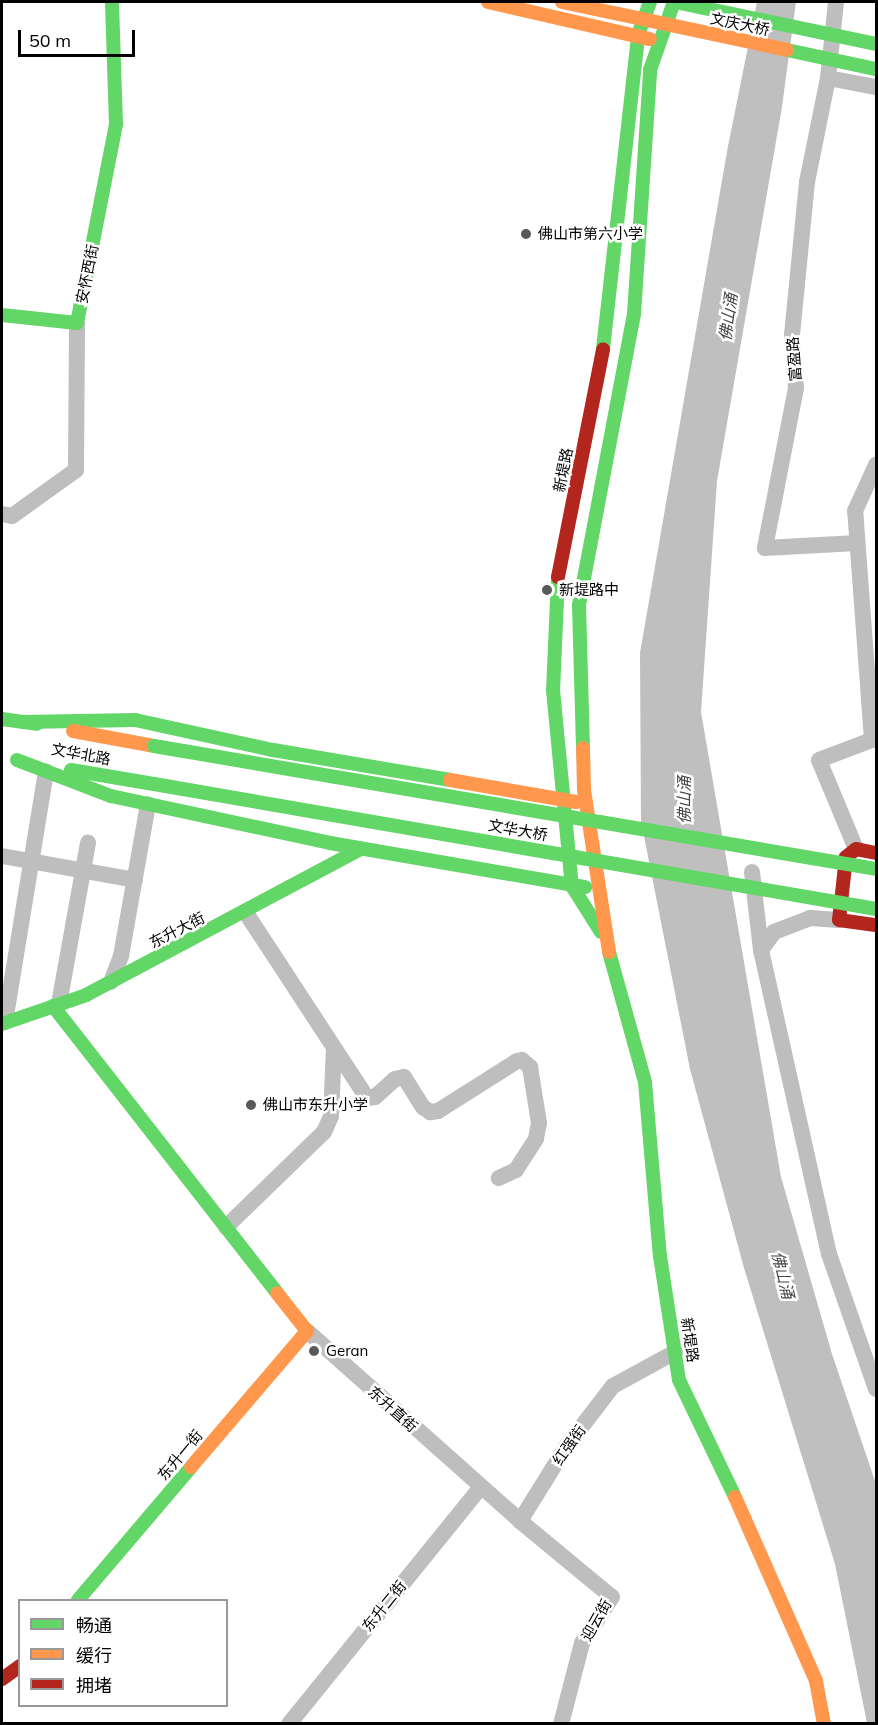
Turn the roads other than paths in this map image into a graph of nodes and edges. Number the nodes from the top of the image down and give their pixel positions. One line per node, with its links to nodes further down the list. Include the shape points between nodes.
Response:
1 (112, 2): 14 (main road, 安怀西街, via 116,124)
2 (488, 2): 7 (main road)
3 (562, 2): 10 (main road, 文庆大桥, bridge)
4 (650, 2): 7 (main road, 新堤路)
5 (675, 2): 8 (main road, 新堤路); 9 (main road, 文庆大桥, bridge)
6 (836, 2): 11 (street, 富盈路)
7 (638, 35): 8 (main road); 24 (main road, 新堤路, via 603,349 558,579 553,690)
8 (659, 43): 26 (main road, 新堤路, via 650,70 634,314 579,606 579,701)
9 (876, 44)
10 (876, 69)
11 (828, 78): 12 (street); 17 (street, 富盈路, via 807,182 802,229 792,334 796,388 765,548)
12 (876, 87)
13 (2, 315): 14 (main road)
14 (77, 323): 16 (street, 安怀西街, via 76,470)
15 (876, 465): 17 (street, via 855,511)
16 (7, 515)
17 (857, 543): 29 (street, via 872,740 819,760)
18 (2, 719): 19 (main road)
19 (22, 722): 24 (main road, via 135,720 273,750); 33 (main road, bridge)
20 (2, 758): 21 (main road, 文华北路)
21 (17, 760): 22 (main road); 23 (main road, 文华北路)
22 (46, 771): 25 (main road, via 111,796); 32 (street)
23 (154, 784): 39 (main road, 文华大桥, bridge)
24 (564, 800): 26 (main road); 37 (main road, 新堤路)
25 (148, 804): 28 (main road); 36 (street)
26 (586, 804): 38 (main road, 新堤路)
27 (88, 843): 34 (street)
28 (361, 849): 37 (main road); 40 (main road, 东升大街)
29 (855, 849): 30 (main road); 41 (main road, via 846,857)
30 (876, 853)
31 (2, 856): 32 (street)
32 (31, 862): 34 (street); 45 (street)
33 (876, 869)
34 (83, 871): 36 (street); 47 (street)
35 (752, 872): 44 (street)
36 (135, 880): 46 (street, via 121,956)
37 (572, 886): 38 (main road); 43 (main road, 新堤路)
38 (599, 889): 43 (main road, 新堤路)
39 (876, 909)
40 (246, 913): 46 (main road, 东升大街); 49 (street)
41 (838, 920): 42 (main road); 44 (street, via 810,918 774,932)
42 (876, 925)
43 (605, 938): 53 (main road, 新堤路, via 645,1082 660,1256)
44 (761, 950): 54 (street, via 829,1254)
45 (8, 960): 48 (street)
46 (111, 982): 47 (main road, 东升大街)
47 (56, 1005): 48 (main road, 东升大街); 51 (main road)
48 (3, 1023)
49 (334, 1047): 50 (street, via 367,1098 375,1097 395,1078 404,1077 430,1112 438,1112 522,1060 530,1067 539,1123 527,1156 516,1170); 51 (street, via 331,1116 324,1132)
50 (499, 1178)
51 (226, 1227): 52 (main road)
52 (307, 1331): 55 (street, 东升直街); 57 (main road, 东升一街)
53 (675, 1352): 56 (street, 红强街, via 613,1386 566,1447); 62 (main road, 新堤路, via 679,1380 767,1563 816,1681)
54 (876, 1389)
55 (480, 1488): 56 (street); 60 (street, 东升二街)
56 (520, 1521): 61 (street, 迎云街, via 612,1597 582,1643)
57 (79, 1599)
58 (18, 1667): 59 (main road)
59 (2, 1679)
60 (289, 1724)
61 (561, 1724)
62 (824, 1724)

